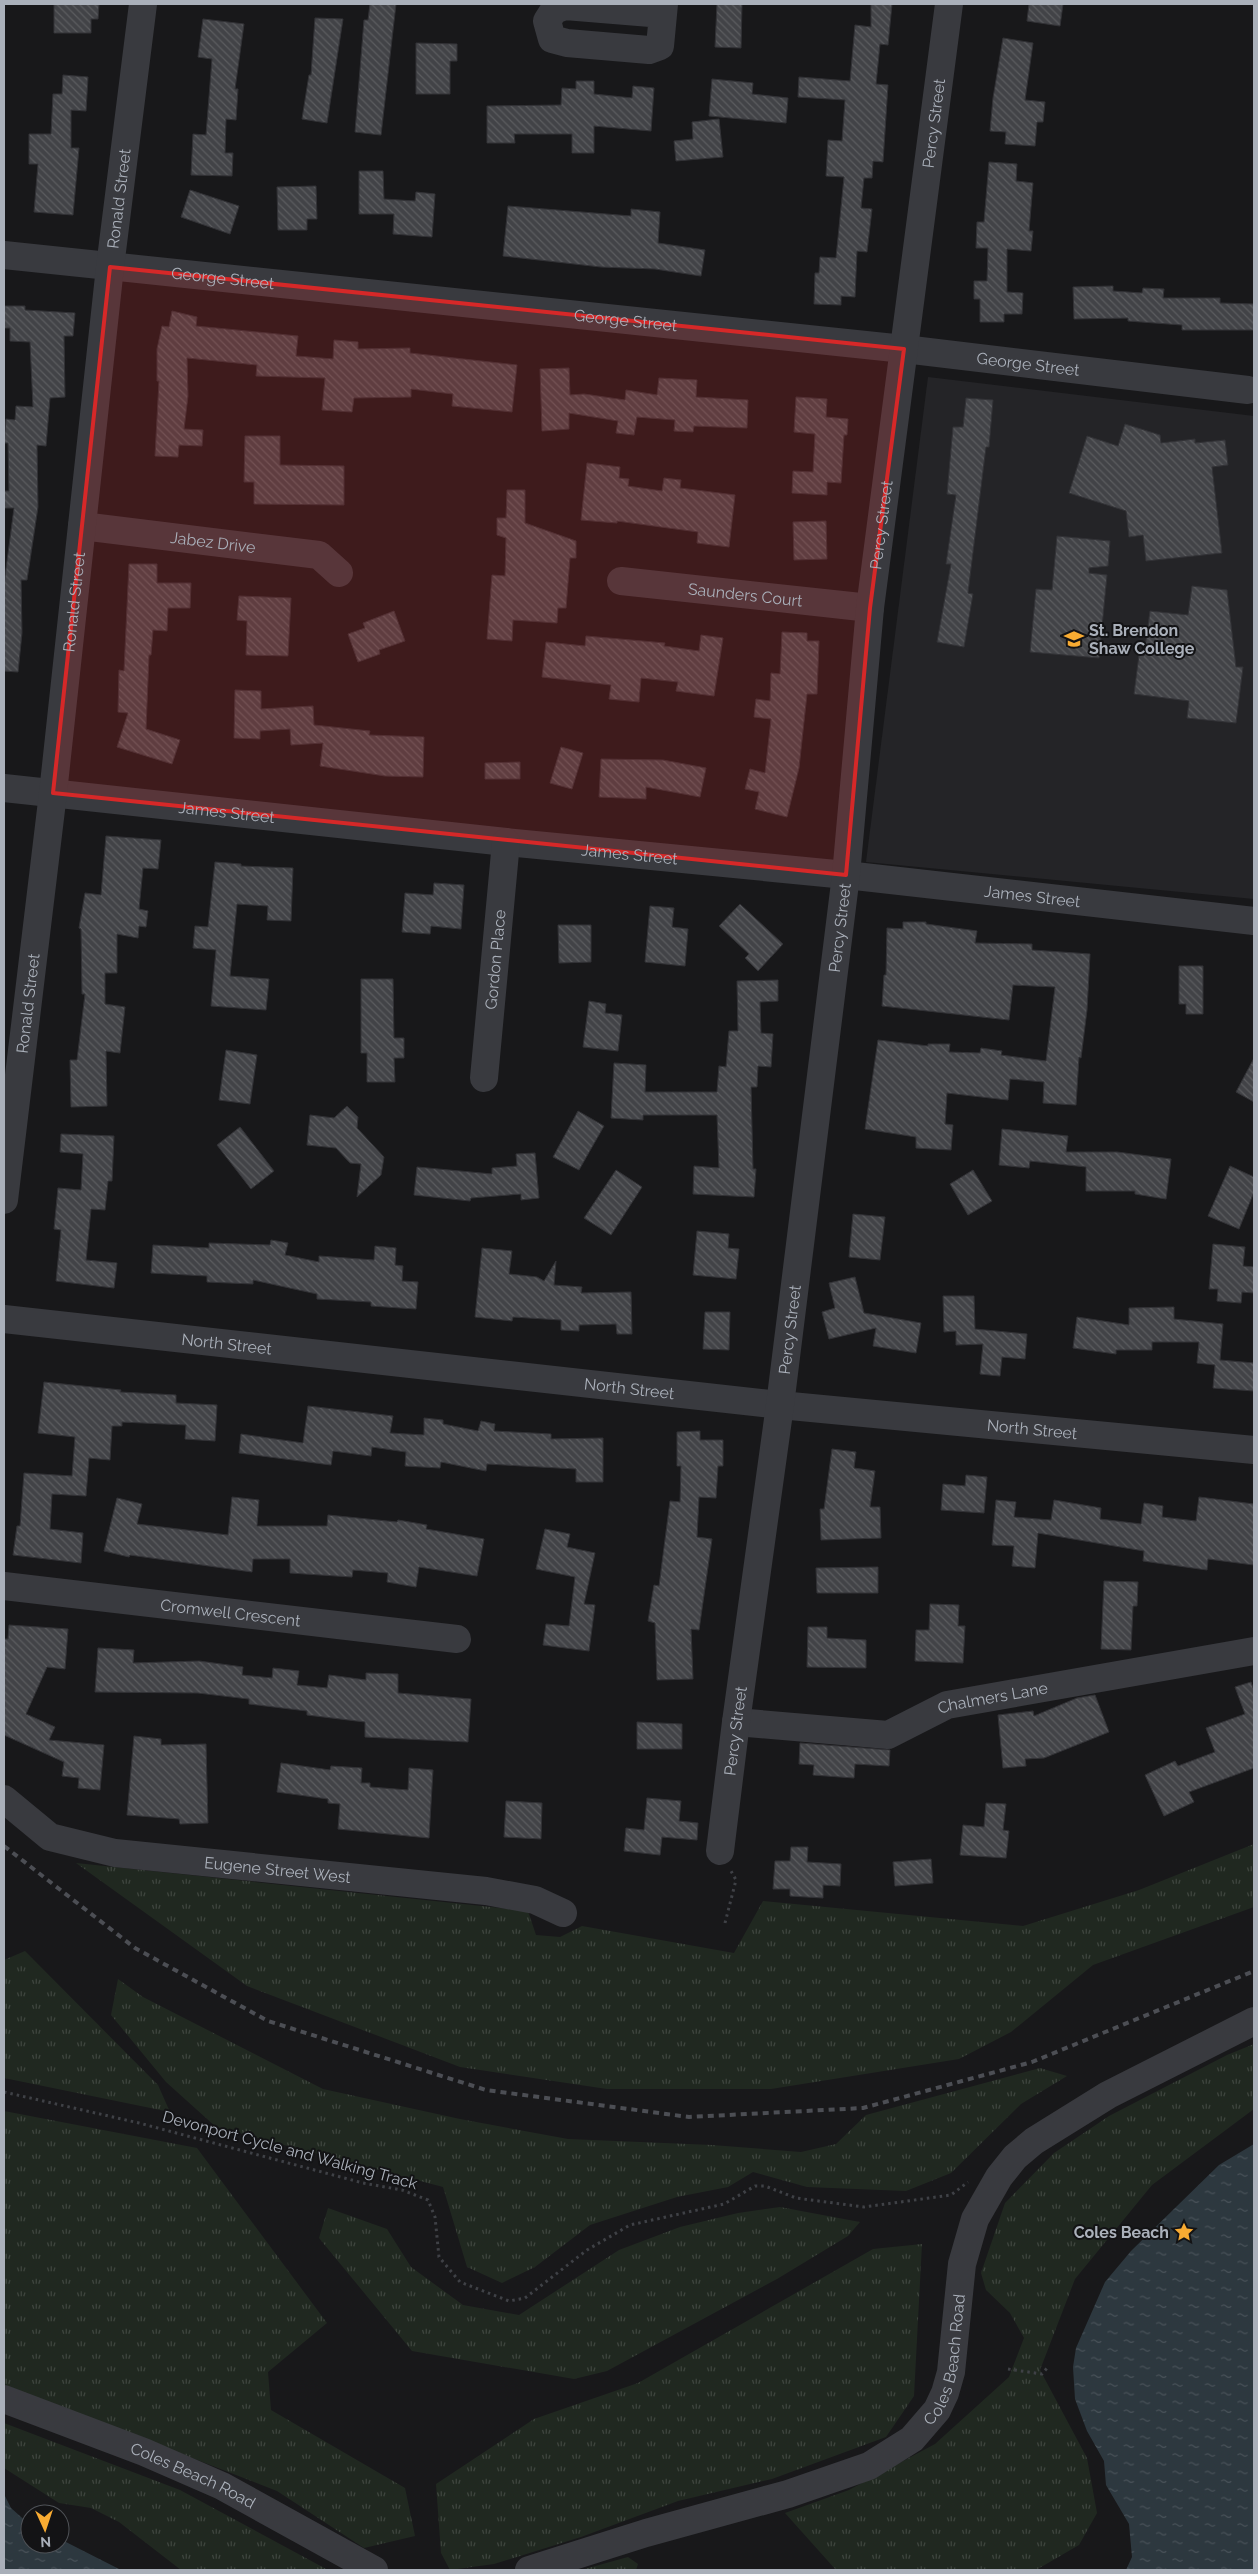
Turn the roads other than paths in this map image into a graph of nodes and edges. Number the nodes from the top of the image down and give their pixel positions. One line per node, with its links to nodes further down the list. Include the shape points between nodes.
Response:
1 (143, 4): 4 (street, Ronald Street)
2 (949, 4): 5 (street, Percy Street)
3 (4, 255): 4 (street, George Street)
4 (110, 267): 5 (street, George Street); 7 (street, Ronald Street)
5 (904, 348): 6 (street, George Street); 10 (street, Percy Street)
6 (1248, 390)
7 (82, 526): 8 (street, Jabez Drive, via 319,555); 12 (street, Ronald Street)
8 (339, 573)
9 (621, 581): 10 (street, Saunders Court)
10 (870, 608): 14 (street, Percy Street)
11 (4, 788): 12 (street, James Street)
12 (53, 793): 13 (street, James Street); 17 (street, Ronald Street)
13 (506, 842): 14 (street, James Street); 16 (street, Gordon Place)
14 (846, 875): 15 (street, James Street); 19 (street, Percy Street)
15 (1254, 921)
16 (484, 1078)
17 (4, 1200)
18 (4, 1319): 19 (street, North Street)
19 (780, 1405): 20 (street, North Street); 24 (street, Percy Street)
20 (1254, 1450)
21 (4, 1586): 22 (street, Cromwell Crescent)
22 (457, 1638)
23 (1254, 1651): 24 (street, Chalmers Lane, via 947,1705 888,1735)
24 (736, 1722): 26 (street, Percy Street)
25 (4, 1799): 27 (street, Eugene Street West, via 50,1837 116,1853 486,1891 535,1900)
26 (720, 1851)
27 (563, 1913)
28 (1254, 2021): 31 (street, Coles Beach Road, via 1100,2100 1034,2140 999,2176 975,2219 962,2264 951,2372 945,2393 937,2410 912,2439 869,2466)
29 (4, 2399): 30 (street, Coles Beach Road, via 144,2452 222,2486)
30 (374, 2570)
31 (530, 2570)

